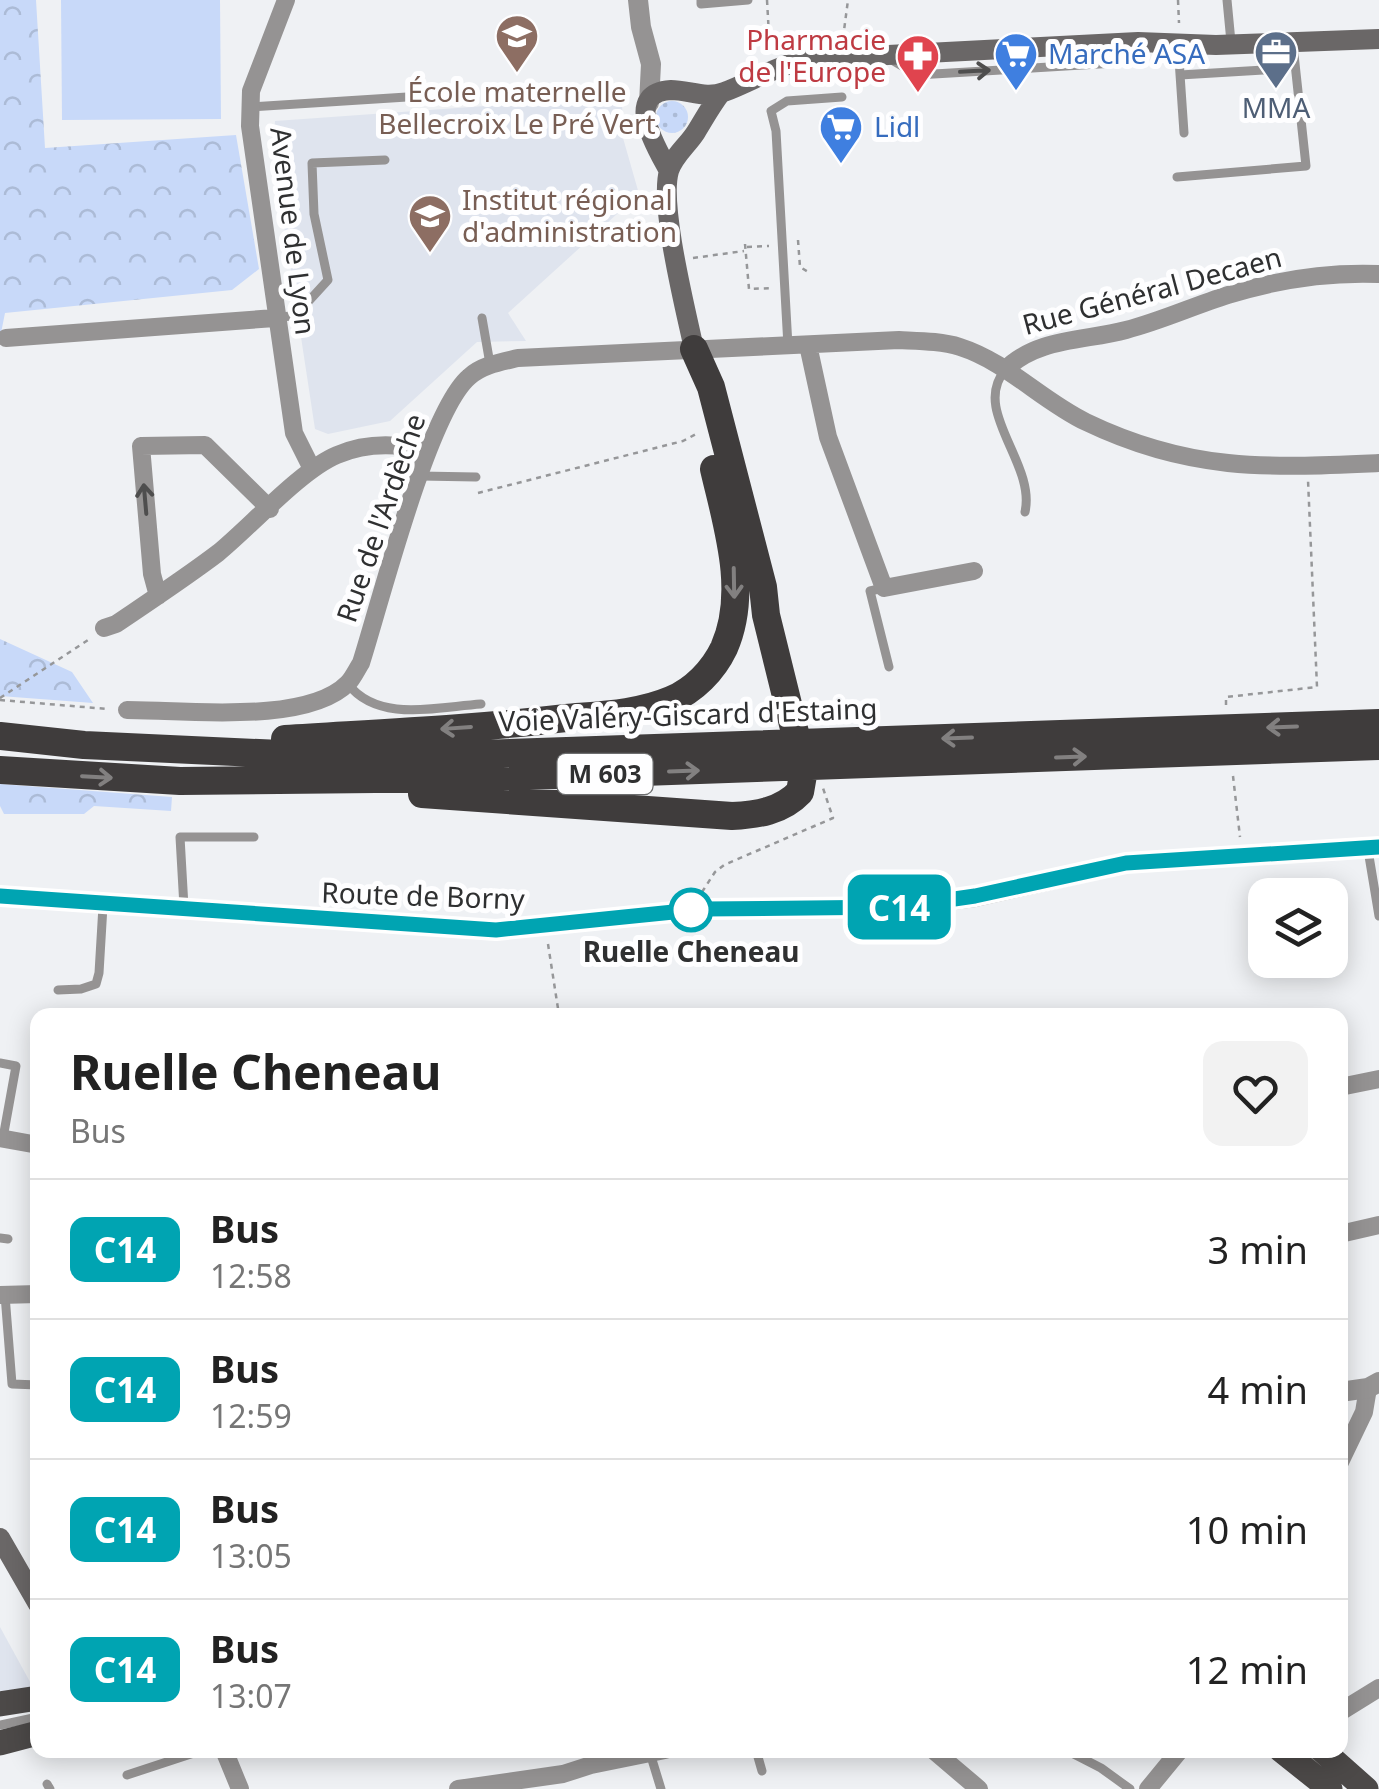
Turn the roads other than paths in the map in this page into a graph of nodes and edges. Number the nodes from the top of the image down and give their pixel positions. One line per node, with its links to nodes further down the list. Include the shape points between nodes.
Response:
1 (286, 0): 17 (street, Avenue de Lyon)
2 (638, 0): 10 (street)
3 (701, 0): 4 (lane)
4 (748, 0)
5 (1227, 0): 9 (lane)
6 (1379, 40): 7 (main road)
7 (1289, 44): 9 (main road); 11 (lane, via 1282,68); 24 (lane, via 1306,166)
8 (1178, 45): 9 (main road); 11 (lane); 13 (main road, via 810,59 771,68)
9 (1231, 45)
10 (651, 64): 12 (street); 16 (street)
11 (1180, 75): 19 (lane)
12 (682, 93): 13 (main road); 16 (main road, via 660,93); 18 (main road)
13 (721, 93): 18 (main road)
14 (408, 97): 17 (lane)
15 (842, 98): 30 (lane, via 787,100 771,111)
16 (649, 103): 20 (main road, via 646,126)
17 (250, 107): 26 (street, Avenue de Lyon)
18 (700, 120): 21 (main road)
19 (1184, 133)
20 (654, 139): 21 (main road); 23 (main road)
21 (685, 142): 23 (main road)
22 (384, 160): 26 (lane, via 312,163 328,280 296,315)
23 (669, 171): 31 (main road, via 670,224)
24 (1177, 178)
25 (1379, 274): 33 (street, Rue Général Decaen, via 1266,285 1127,330 1045,345)
26 (275, 318): 28 (street); 36 (street, Avenue de Lyon, via 294,433)
27 (482, 318): 32 (lane)
28 (6, 338)
29 (808, 345): 30 (street); 33 (street, via 944,343); 42 (street, via 828,437)
30 (788, 346): 31 (street)
31 (694, 349): 32 (street); 52 (highway, one-way to 52, via 735,595 724,648 689,690 646,708 532,722); 54 (highway, via 711,387 812,784 777,808 732,816)
32 (490, 364): 34 (street, Rue de l'Ardèche, via 453,396)
33 (1005, 370): 35 (street, via 1081,420 1190,459 1240,466); 40 (lane, via 996,381 996,401 1028,496)
34 (428, 452): 36 (street, via 372,445); 37 (street, Rue de l'Ardèche)
35 (1379, 463)
36 (312, 469): 39 (street)
37 (420, 476): 38 (lane); 46 (street, Rue de l'Ardèche, via 361,664)
38 (476, 476)
39 (270, 509): 43 (street); 43 (street, one-way to 39, via 141,446 205,445)
40 (1024, 512)
41 (974, 571): 42 (street)
42 (884, 588): 45 (lane, via 870,590)
43 (158, 596): 44 (street)
44 (104, 628)
45 (889, 667)
46 (348, 684): 47 (lane, via 388,710); 48 (street, via 321,701 284,711)
47 (480, 704)
48 (128, 710)
49 (1379, 723): 52 (highway, Voie Valéry-Giscard d'Estaing / M 603, one-way to 52, via 366,758)
50 (0, 736): 52 (highway, Voie Valéry-Giscard d'Estaing / M 603)
51 (1379, 746): 54 (highway, Voie Valéry-Giscard d'Estaing / M 603, one-way to 51)
52 (143, 748)
53 (0, 770): 54 (highway, Voie Valéry-Giscard d'Estaing / M 603, one-way to 54)
54 (306, 781)
55 (254, 837): 59 (lane, via 180,837)
56 (1373, 847): 59 (street, Route de Borny, via 1126,863 918,905 703,909 546,927 452,930); 60 (lane)
57 (0, 896): 58 (street, Route de Borny)
58 (104, 904): 59 (street, Route de Borny); 61 (lane, via 96,984)
59 (184, 910)
60 (1379, 916)
61 (58, 990)
62 (0, 1063): 65 (lane, via 16,1066)
63 (1379, 1080): 64 (street)
64 (1348, 1085)
65 (2, 1138): 66 (street)
66 (30, 1143)
67 (1379, 1225): 68 (street)
68 (1348, 1232)
69 (30, 1294): 70 (street)
70 (3, 1295): 71 (lane, via 12,1384)
71 (30, 1385)
72 (1374, 1385): 73 (street); 74 (street)
73 (1348, 1390)
74 (1348, 1445)
75 (0, 1538): 76 (main road)
76 (30, 1590)
77 (1379, 1688): 80 (street)
78 (30, 1699): 79 (main road)
79 (0, 1704)
80 (1348, 1707)
81 (0, 1724): 82 (lane)
82 (26, 1737)
83 (179, 1758): 95 (lane)
84 (227, 1758): 97 (street)
85 (589, 1758): 96 (street, via 557,1780)
86 (656, 1758): 99 (lane)
87 (758, 1758): 94 (lane)
88 (942, 1758): 100 (street)
89 (1082, 1758): 101 (lane)
90 (1173, 1758): 102 (street)
91 (1299, 1758): 103 (main road)
92 (1302, 1758): 104 (lane)
93 (1331, 1758): 105 (main road)
94 (762, 1771)
95 (127, 1775)
96 (485, 1788): 98 (street)
97 (240, 1789)
98 (458, 1789)
99 (661, 1789)
100 (979, 1789)
101 (1130, 1789)
102 (1148, 1789)
103 (1330, 1789)
104 (1348, 1789)
105 (1366, 1789)

